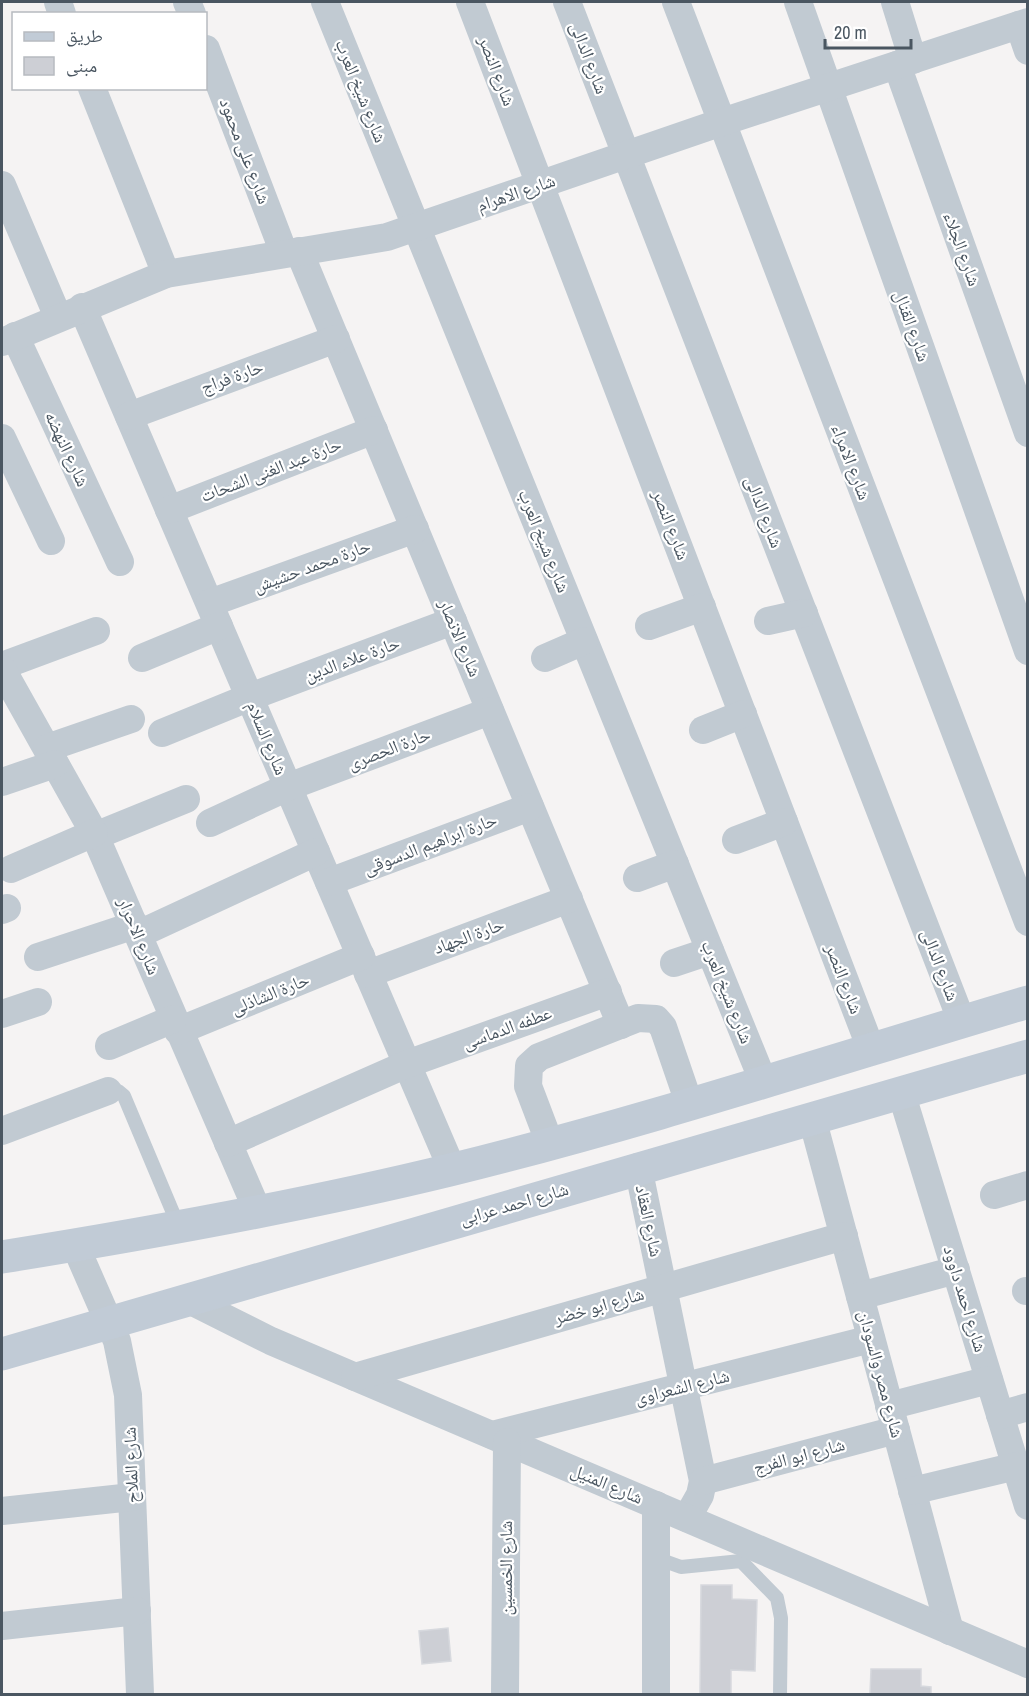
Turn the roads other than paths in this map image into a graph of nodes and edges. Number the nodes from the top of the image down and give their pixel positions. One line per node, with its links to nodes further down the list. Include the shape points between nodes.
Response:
1 (325, 2): 16 (street, شارع شيخ العرب)
2 (470, 2): 14 (street, شارع النصر)
3 (567, 2): 13 (street, شارع الدالى)
4 (676, 2): 12 (street, شارع الامراء)
5 (798, 2): 10 (street, شارع القنال)
6 (895, 2): 9 (street, شارع الجلاء)
7 (1025, 33): 9 (street, شارع الاهرام)
8 (207, 51): 17 (street, شارع على محمود)
9 (905, 63): 10 (street, شارع الاهرام); 24 (street, شارع الجلاء)
10 (828, 87): 12 (street, شارع الاهرام); 38 (street, شارع القنال)
11 (93, 90): 18 (street)
12 (722, 122): 13 (street, شارع الاهرام); 63 (street, شارع الامراء)
13 (626, 154): 14 (street, شارع الاهرام); 31 (street, شارع الدالى)
14 (540, 184): 16 (street, شارع الاهرام); 30 (street, شارع النصر)
15 (2, 185): 19 (street, شارع السلام)
16 (417, 228): 17 (street, شارع الاهرام, via 358,244); 37 (street, شارع شيخ العرب)
17 (292, 252): 18 (street, شارع الاهرام); 21 (street, شارع الانصار)
18 (166, 274): 19 (street, شارع الاهرام)
19 (70, 312): 20 (street, شارع الاهرام); 22 (street, شارع السلام)
20 (8, 339): 29 (street, شارع النهضه)
21 (336, 339): 22 (street, حارة فراج); 23 (street, شارع الانصار)
22 (129, 416): 26 (street, شارع السلام)
23 (374, 430): 26 (street, حارة عبد الغنى الشحات); 27 (street, شارع الانصار)
24 (1028, 433)
25 (2, 438): 28 (street)
26 (169, 510): 32 (street, شارع السلام)
27 (415, 529): 32 (street, حارة محمد حشيش); 33 (street, شارع الانصار)
28 (51, 541)
29 (120, 562)
30 (702, 607): 35 (street); 44 (street, شارع النصر)
31 (804, 613): 34 (street); 73 (street, شارع الدالى)
32 (214, 614): 39 (street, حارة محمد حشيش); 42 (street, شارع السلام)
33 (453, 621): 42 (street, حارة علاء الدين); 43 (street, شارع الانصار)
34 (768, 621)
35 (649, 626)
36 (96, 631): 41 (street)
37 (584, 641): 40 (street); 58 (street, شارع شيخ العرب)
38 (1028, 651)
39 (142, 658)
40 (545, 658)
41 (2, 667): 48 (street, شارع الاحرار)
42 (250, 697): 47 (street, حارة علاء الدين); 50 (street, شارع السلام)
43 (490, 711): 50 (street, حارة الحصرى); 52 (street, شارع الانصار)
44 (742, 714): 46 (street); 53 (street, شارع النصر)
45 (131, 719): 48 (street)
46 (703, 730)
47 (162, 733)
48 (51, 756): 49 (street); 55 (street, شارع الاحرار)
49 (2, 782)
50 (288, 788): 54 (street, حارة الحصرى); 57 (street, شارع السلام)
51 (186, 799): 55 (street)
52 (530, 807): 61 (street, حارة ابراهيم الدسوقى); 62 (street, شارع الانصار)
53 (784, 822): 56 (street); 77 (street, شارع النصر)
54 (210, 824)
55 (94, 835): 59 (street); 64 (street, شارع الاحرار)
56 (736, 840)
57 (316, 852): 61 (street, شارع السلام); 64 (street)
58 (675, 864): 60 (street); 65 (street, شارع شيخ العرب)
59 (11, 869)
60 (637, 878)
61 (329, 882): 68 (street, شارع السلام)
62 (569, 899): 68 (street, حارة الجهاد); 69 (street, شارع الانصار)
63 (1028, 922)
64 (137, 929): 66 (street); 75 (street, شارع الاحرار)
65 (710, 951): 67 (street); 80 (street, شارع شيخ العرب)
66 (38, 957)
67 (674, 963)
68 (365, 965): 75 (street, حارة الشاذلى); 79 (street, شارع السلام)
69 (608, 992): 74 (street, شارع الانصار); 79 (street, عطفه الدماسى)
70 (38, 1002): 72 (street)
71 (1028, 1002): 73 (street)
72 (2, 1014)
73 (962, 1022): 77 (street)
74 (621, 1024): 83 (street, via 644,1016 660,1022); 87 (street, via 538,1057 529,1066 528,1086)
75 (176, 1025): 76 (street, حارة الشاذلى); 86 (street, شارع الاحرار)
76 (109, 1046)
77 (871, 1049): 80 (street)
78 (1028, 1056): 82 (street, شارع احمد عرابى)
79 (407, 1064): 86 (street, عطفه الدماسى); 89 (street, شارع السلام)
80 (763, 1081): 83 (street)
81 (108, 1090): 85 (street); 93 (lane, via 118,1090 124,1096)
82 (901, 1092): 84 (street, شارع احمد عرابى); 97 (street, شارع احمد داوود)
83 (689, 1103): 87 (street)
84 (812, 1118): 88 (street, شارع احمد عرابى); 94 (street, شارع مصر والسودان)
85 (2, 1131)
86 (228, 1143): 92 (street, شارع الاحرار)
87 (550, 1144): 89 (street)
88 (638, 1167): 98 (street, شارع العقاد); 100 (street, شارع احمد عرابى)
89 (452, 1169): 92 (street)
90 (1028, 1185): 91 (street)
91 (994, 1195)
92 (258, 1212): 93 (street)
93 (179, 1227): 95 (street)
94 (844, 1236): 98 (street, شارع ابو خضر); 99 (street, شارع مصر والسودان)
95 (75, 1245): 96 (street); 101 (street, شارع الملاح)
96 (2, 1257)
97 (956, 1270): 99 (street); 105 (street, شارع احمد داوود)
98 (663, 1288): 104 (street, شارع ابو خضر); 106 (street, شارع العقاد)
99 (860, 1296): 102 (street, شارع مصر والسودان)
100 (189, 1300): 101 (street, شارع احمد عرابى); 104 (street, شارع المنيل, via 270,1341)
101 (110, 1324): 103 (street, شارع احمد عرابى); 114 (street, شارع الملاح, via 122,1359 128,1395)
102 (871, 1339): 106 (street, شارع الشعراوى); 109 (street, شارع مصر والسودان)
103 (2, 1354)
104 (355, 1377): 110 (street, شارع المنيل)
105 (989, 1380): 108 (street, شارع احمد داوود); 109 (street, شارع ابو الفرج)
106 (684, 1387): 110 (street, شارع الشعراوى); 112 (street, شارع العقاد)
107 (1028, 1407): 108 (street)
108 (1000, 1415): 111 (street, شارع احمد داوود)
109 (892, 1418): 112 (street, شارع ابو الفرج); 113 (street, شارع مصر والسودان)
110 (500, 1438): 115 (street, شارع المنيل); 125 (street, شارع الخمسين)
111 (1016, 1466): 113 (street); 116 (street, شارع احمد داوود)
112 (703, 1481): 118 (street)
113 (912, 1491): 122 (street, شارع مصر والسودان)
114 (132, 1497): 117 (street); 120 (street, شارع الملاح)
115 (656, 1505): 118 (street, شارع المنيل); 119 (street)
116 (1028, 1506)
117 (2, 1511)
118 (687, 1518): 122 (street, شارع المنيل)
119 (656, 1558): 126 (street); 127 (lane, via 681,1568 741,1561 777,1598 781,1618)
120 (137, 1611): 121 (street); 124 (street, شارع الملاح)
121 (2, 1626)
122 (950, 1630): 123 (street, شارع المنيل)
123 (1028, 1664)
124 (140, 1695)
125 (505, 1695)
126 (656, 1695)
127 (780, 1695)

